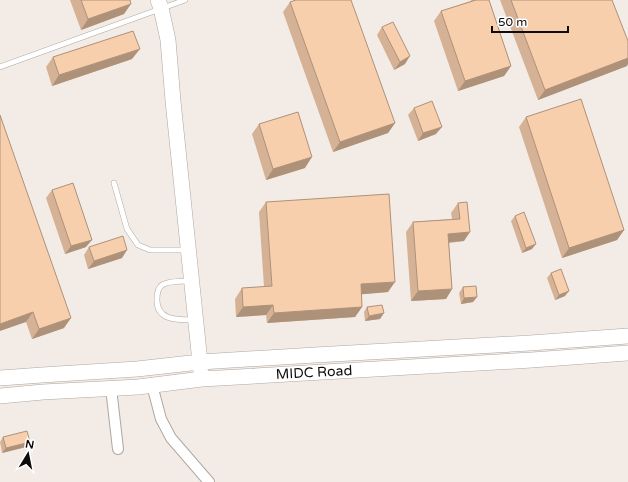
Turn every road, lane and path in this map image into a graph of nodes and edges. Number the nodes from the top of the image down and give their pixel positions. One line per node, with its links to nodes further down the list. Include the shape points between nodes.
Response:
1 (184, 0): 2 (lane)
2 (159, 4): 3 (lane); 5 (main road, via 168,40)
3 (0, 67)
4 (114, 183): 5 (lane, via 127,229 138,245 150,250)
5 (188, 250): 6 (main road)
6 (191, 281): 7 (main road); 7 (lane, via 163,284 158,290 157,299 161,313 166,317)
7 (195, 320): 10 (main road)
8 (628, 336): 10 (main road, MIDC Road)
9 (628, 353): 12 (main road, MIDC Road)
10 (200, 362): 11 (main road, MIDC Road); 12 (main road)
11 (0, 378)
12 (202, 379): 13 (main road, MIDC Road)
13 (152, 385): 14 (main road, MIDC Road); 17 (street, via 161,418 171,438)
14 (111, 388): 15 (main road, MIDC Road); 16 (street)
15 (0, 396)
16 (118, 449)
17 (209, 482)

